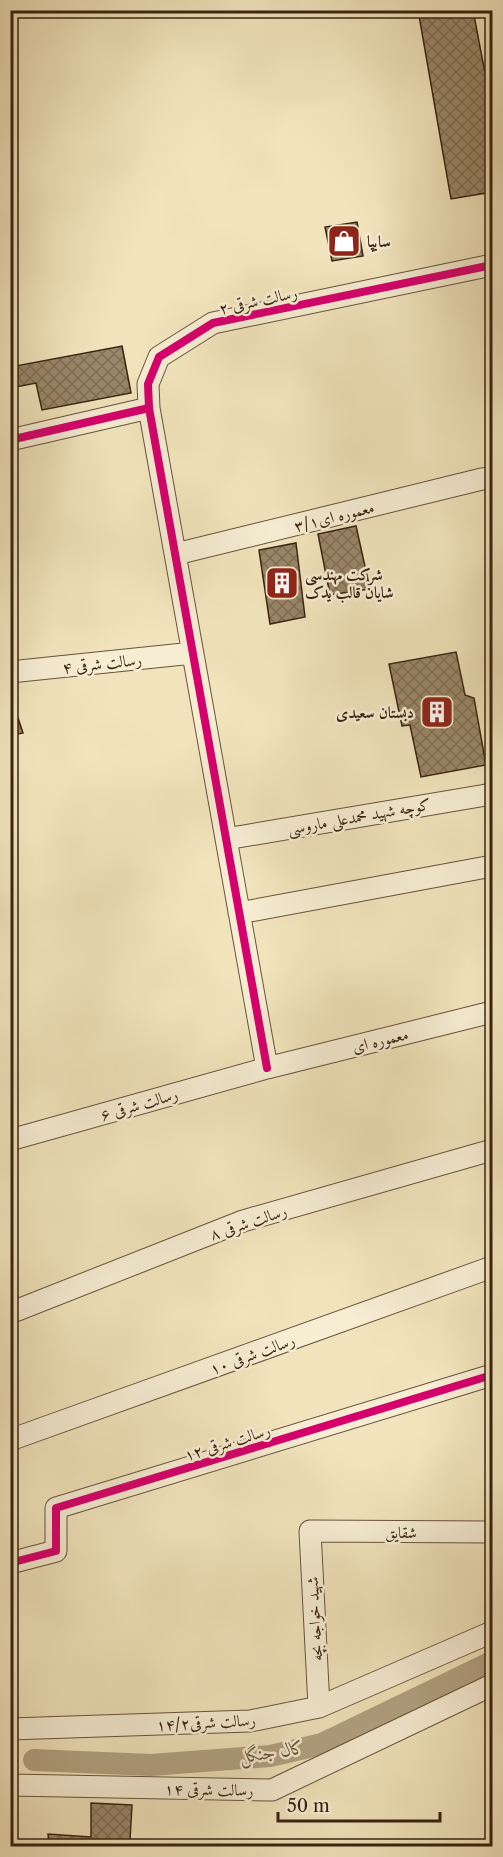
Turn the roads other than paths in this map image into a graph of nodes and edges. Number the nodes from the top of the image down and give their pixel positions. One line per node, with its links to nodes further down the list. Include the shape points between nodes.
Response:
1 (492, 265): 2 (street, رسالت شرقی ۲, via 213,323 159,357 148,384)
2 (149, 408): 3 (street); 5 (street, رسالت شرقی ۲)
3 (10, 440)
4 (492, 478): 5 (street, معموره ای۳/۱)
5 (176, 555): 6 (street, رسالت شرقی ۲)
6 (193, 654): 7 (street, رسالت شرقی ۴); 9 (street, رسالت شرقی ۲)
7 (10, 672)
8 (492, 794): 9 (street, کوچه شهید محمدعلی ماروسی)
9 (226, 839): 11 (street, رسالت شرقی ۲)
10 (492, 866): 11 (street)
11 (239, 913): 13 (street, رسالت شرقی ۲)
12 (492, 1012): 13 (street, معموره ای)
13 (267, 1068): 14 (street, رسالت شرقی ۶)
14 (10, 1140)
15 (492, 1150): 17 (street, رسالت شرقی ۸, via 243,1221)
16 (492, 1267): 19 (street, رسالت شرقی ۱۰)
17 (10, 1313)
18 (492, 1375): 22 (street, رسالت شرقی ۱۲, via 56,1508 56,1551)
19 (10, 1440)
20 (310, 1532): 21 (street, شقایق); 25 (street, شهید خواجه بچه)
21 (492, 1532)
22 (10, 1563)
23 (492, 1632): 25 (street, رسالت شرقی۱۴/۲)
24 (492, 1685): 27 (street, رسالت شرقی ۱۴, via 272,1790)
25 (319, 1707): 26 (street, رسالت شرقی۱۴/۲, via 250,1721)
26 (10, 1729)
27 (10, 1785)

